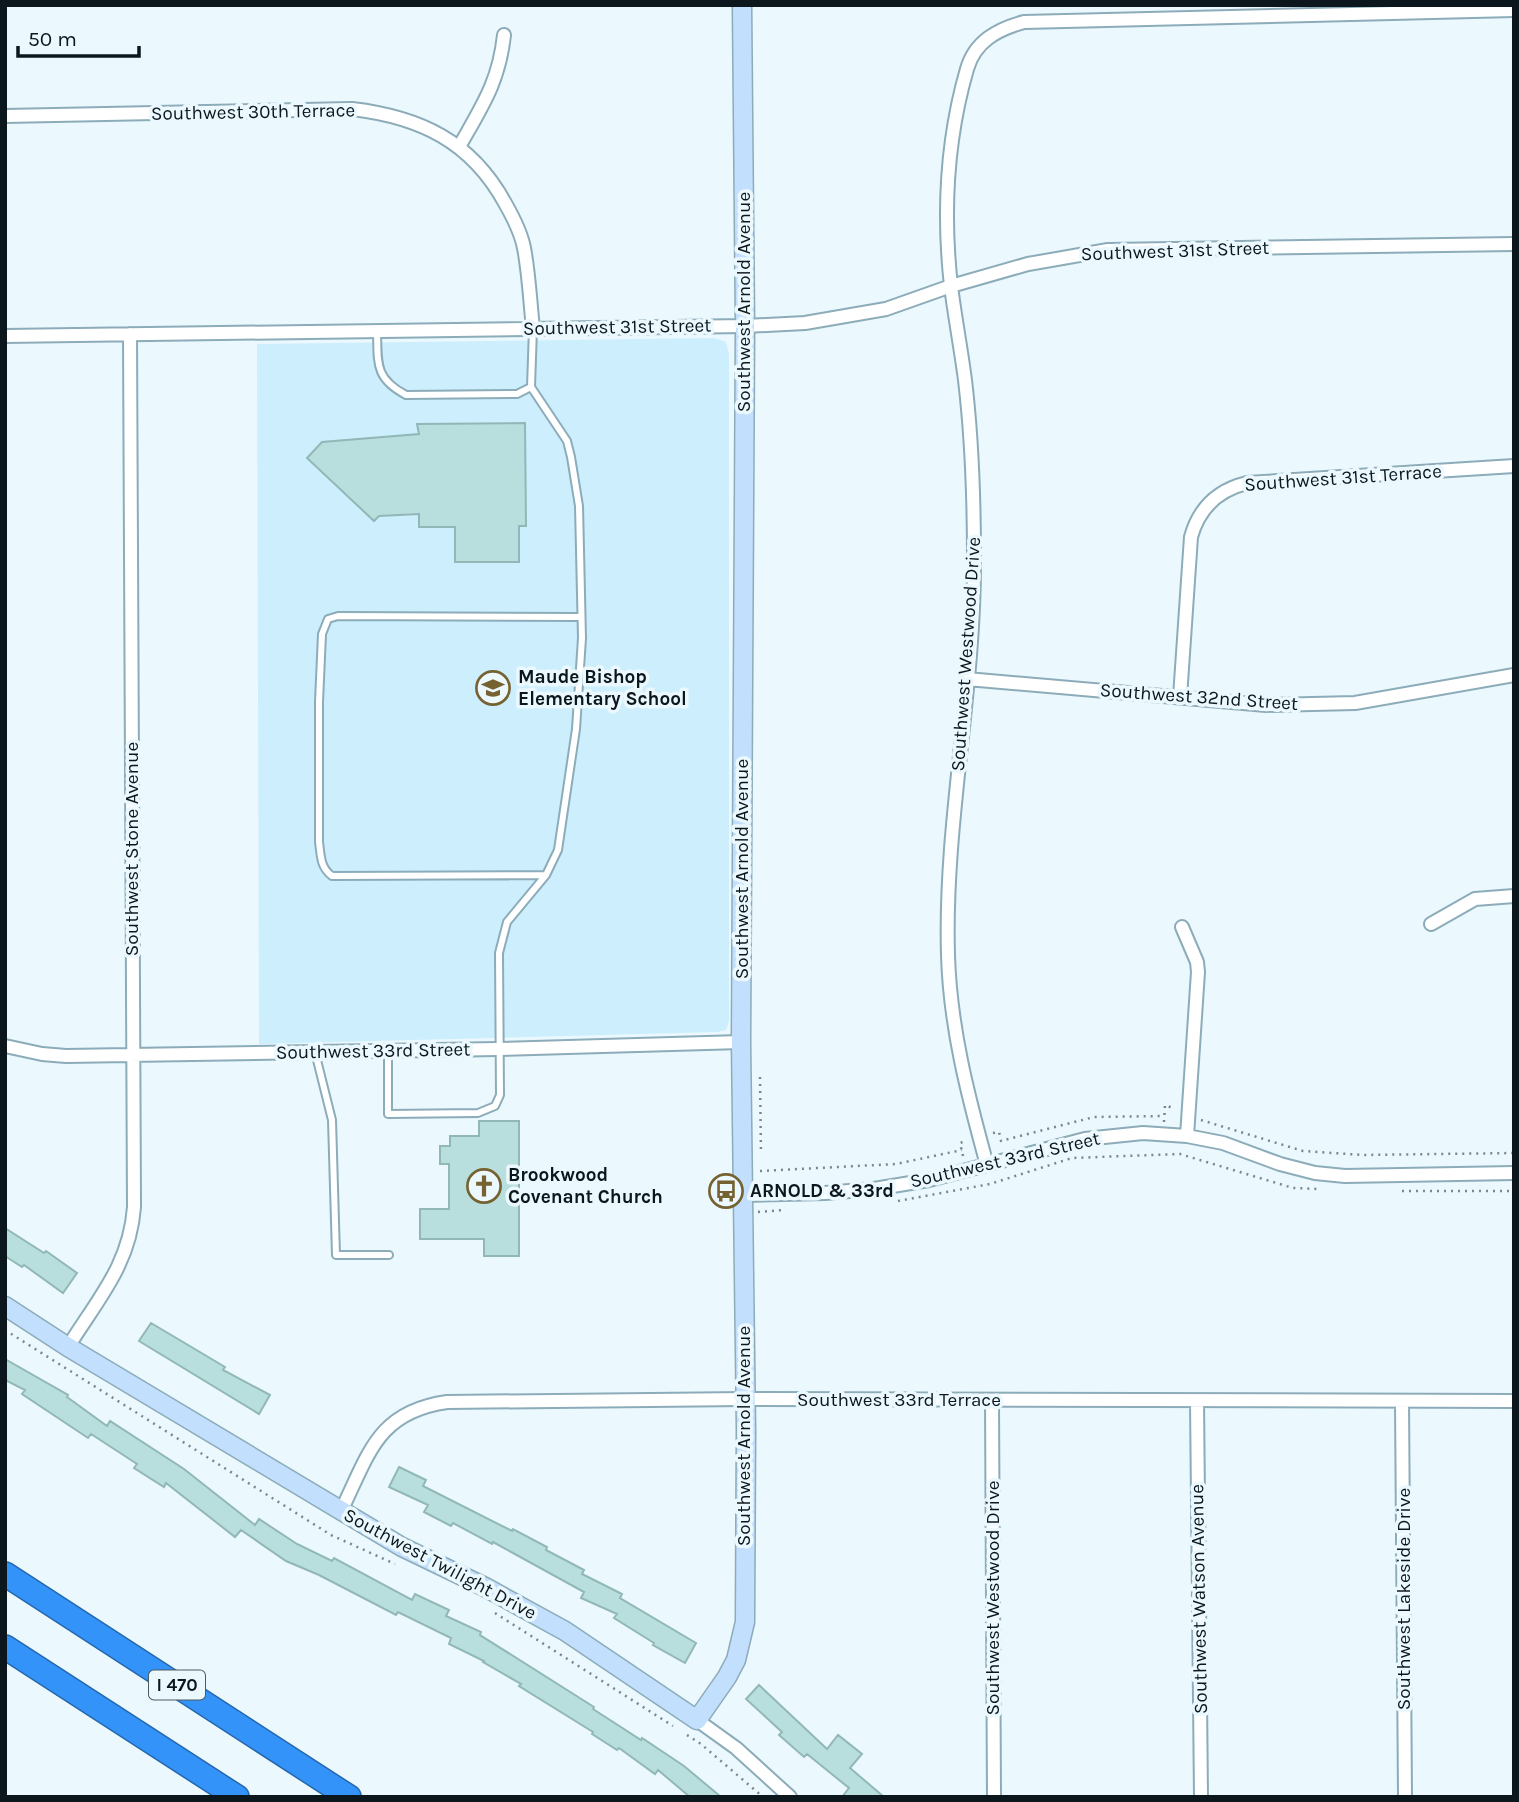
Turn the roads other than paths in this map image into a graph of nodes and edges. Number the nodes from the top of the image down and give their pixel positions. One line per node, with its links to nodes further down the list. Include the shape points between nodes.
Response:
1 (742, 5): 8 (street, Southwest Arnold Avenue)
2 (1514, 10): 7 (street, Southwest Westwood Drive, via 1024,22 1000,29 986,39 968,64 957,116 948,194)
3 (504, 35): 5 (street, via 495,81)
4 (5, 116): 5 (street, Southwest 30th Terrace, via 352,109 409,121)
5 (459, 147): 9 (street, Southwest 30th Terrace, via 485,173 512,216 524,246)
6 (1514, 244): 7 (street, Southwest 31st Street, via 1108,250 1028,264)
7 (951, 286): 8 (street, Southwest 31st Street, via 886,309 805,323); 17 (street, Southwest Westwood Drive, via 972,466 975,561)
8 (745, 326): 9 (street, Southwest 31st Street); 23 (street, Southwest Arnold Avenue)
9 (533, 328): 10 (street, Southwest 31st Street); 13 (lane)
10 (377, 330): 11 (street, Southwest 31st Street); 13 (lane, via 380,373 406,395 517,394)
11 (130, 334): 12 (street, Southwest 31st Street); 28 (street, Southwest Stone Avenue)
12 (5, 336)
13 (531, 387): 15 (lane, via 567,442 571,457 579,506)
14 (1514, 466): 18 (street, Southwest 31st Terrace, via 1247,483 1218,495 1198,516 1191,537)
15 (581, 617): 19 (lane, via 576,729 558,850); 19 (lane, via 338,616 328,619 322,634 319,842 322,865 328,873)
16 (1514, 675): 18 (street, Southwest 32nd Street, via 1355,703 1266,705)
17 (967, 678): 18 (street, Southwest 32nd Street); 30 (street, Southwest Westwood Drive, via 948,891 948,958 965,1085)
18 (1180, 697)
19 (546, 875): 25 (lane, via 507,922 499,953)
20 (1514, 896): 21 (street, via 1475,898)
21 (1431, 924)
22 (1182, 927): 29 (street, via 1198,972)
23 (741, 1042): 25 (street, Southwest 33rd Street); 32 (street, Southwest Arnold Avenue)
24 (5, 1046): 28 (street, Southwest 33rd Street, via 65,1056)
25 (498, 1049): 26 (street, Southwest 33rd Street); 26 (lane, via 500,1095 495,1106 478,1113 388,1114)
26 (388, 1051): 27 (street, Southwest 33rd Street)
27 (316, 1052): 28 (street, Southwest 33rd Street); 33 (lane, via 332,1120 336,1255)
28 (133, 1055): 35 (street, Southwest Stone Avenue, via 134,1207 128,1244 121,1263)
29 (1187, 1136): 30 (street, Southwest 33rd Street, via 1143,1133 1085,1139); 31 (street, Southwest 33rd Street, via 1315,1173)
30 (987, 1165): 32 (street, Southwest 33rd Street, via 861,1191)
31 (1514, 1174)
32 (742, 1202): 36 (street, Southwest Arnold Avenue)
33 (389, 1255)
34 (5, 1306): 35 (street, Southwest Twilight Drive)
35 (68, 1346): 41 (street, Southwest Twilight Drive)
36 (745, 1399): 37 (street, Southwest 33rd Terrace); 41 (street, Southwest 33rd Terrace, via 426,1405 385,1429); 44 (street, Southwest Arnold Avenue, via 745,1622 736,1660)
37 (992, 1400): 38 (street, Southwest 33rd Terrace); 48 (street, Southwest Westwood Drive)
38 (1197, 1401): 39 (street, Southwest 33rd Terrace); 49 (street, Southwest Watson Avenue)
39 (1402, 1401): 40 (street, Southwest 33rd Terrace); 50 (street, Southwest Lakeside Drive)
40 (1514, 1401)
41 (341, 1511): 44 (street, Southwest Twilight Drive, via 565,1631)
42 (5, 1574): 46 (highway, I 470)
43 (5, 1647): 45 (highway)
44 (697, 1720): 47 (street, Southwest Twilight Drive)
45 (237, 1797)
46 (349, 1797)
47 (790, 1797)
48 (994, 1797)
49 (1201, 1797)
50 (1405, 1797)

